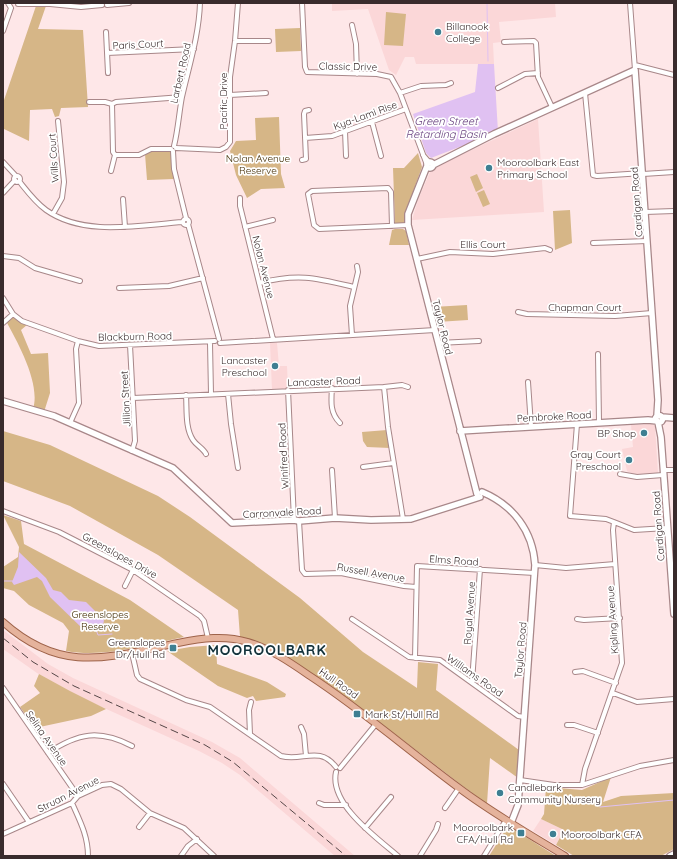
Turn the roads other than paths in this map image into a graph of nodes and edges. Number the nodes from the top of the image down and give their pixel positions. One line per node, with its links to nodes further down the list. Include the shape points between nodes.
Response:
1 (8, 3): 10 (street)
2 (18, 3): 3 (street); 10 (street, via 15,8)
3 (50, 3): 9 (street, via 81,7)
4 (129, 3): 9 (street)
5 (200, 3): 17 (street, Larbert Road, via 200,20)
6 (238, 3): 15 (street, Pacific Drive)
7 (302, 3): 22 (street, Classic Drive, via 306,70 310,73)
8 (630, 3): 19 (street, Cardigan Road)
9 (104, 4)
10 (11, 8): 12 (street)
11 (352, 25): 22 (street, via 356,44)
12 (3, 31)
13 (106, 32): 18 (street, Paris Court)
14 (269, 40): 15 (street)
15 (235, 42): 29 (street, Pacific Drive)
16 (504, 42): 21 (street, via 534,40)
17 (194, 49): 18 (street, Paris Court); 30 (street, Larbert Road)
18 (107, 53): 20 (street, Paris Court)
19 (635, 68): 23 (street); 28 (street, Taylor Road); 49 (street, Cardigan Road)
20 (108, 73)
21 (538, 73): 25 (street, via 525,74); 33 (street)
22 (357, 74): 27 (street, Classic Drive, via 388,76 395,81)
23 (674, 75)
24 (451, 83): 27 (street, via 421,86)
25 (498, 88)
26 (266, 93): 29 (street)
27 (400, 93): 34 (street)
28 (585, 93): 33 (street, Taylor Road); 49 (street, via 593,175)
29 (230, 95): 40 (street, Pacific Drive, via 231,136 226,147 212,150)
30 (182, 97): 32 (street); 40 (street, Larbert Road)
31 (89, 102): 32 (street)
32 (112, 104): 41 (street)
33 (552, 107): 46 (street, Taylor Road)
34 (406, 109): 37 (street, Kya-Lami Rise); 46 (street, via 420,149)
35 (309, 110): 39 (street, via 304,114)
36 (58, 121): 56 (street, Wills Court, via 64,182 62,198)
37 (372, 122): 38 (street, Kya-Lami Rise); 43 (street)
38 (345, 131): 39 (street, Kya-Lami Rise, via 327,137); 42 (street)
39 (305, 138): 44 (street, via 306,159)
40 (173, 148): 41 (street, via 151,149 139,155); 57 (street, Larbert Road, via 174,169)
41 (115, 155): 47 (street)
42 (346, 156)
43 (381, 156)
44 (302, 160)
45 (3, 162): 50 (street)
46 (429, 164): 59 (street, Taylor Road, via 408,214)
47 (111, 171)
48 (674, 172): 49 (street)
49 (643, 174): 55 (street, Cardigan Road)
50 (16, 179): 51 (street); 56 (street)
51 (3, 193)
52 (240, 198): 62 (street, Nolan Avenue)
53 (123, 199): 61 (street)
54 (674, 211): 55 (street)
55 (645, 212): 63 (street, Cardigan Road)
56 (52, 214): 61 (street, via 68,222 85,226)
57 (184, 220): 61 (street); 69 (street, via 185,225 188,224)
58 (273, 220): 62 (street)
59 (408, 225): 60 (street); 67 (street, Taylor Road)
60 (392, 226): 60 (street, via 317,229 308,194 312,191 388,188 391,192)
61 (125, 227)
62 (245, 227): 71 (street, Nolan Avenue)
63 (647, 241): 64 (street); 77 (street, Cardigan Road)
64 (594, 244)
65 (550, 250): 67 (street, Ellis Court, via 545,248 493,254 450,252)
66 (3, 256): 70 (street, via 19,258 35,268)
67 (417, 259): 79 (street, Taylor Road)
68 (357, 266): 72 (street)
69 (203, 278): 73 (street, via 169,286); 83 (street)
70 (80, 281)
71 (259, 283): 72 (street, via 310,276); 81 (street, Nolan Avenue)
72 (354, 287): 80 (street, via 350,306)
73 (119, 288)
74 (3, 298): 76 (street, Blackburn Road)
75 (518, 312): 77 (street, Chapman Court, via 615,316)
76 (13, 314): 78 (street); 82 (street, Blackburn Road, via 22,321)
77 (652, 314): 99 (street, Cardigan Road)
78 (3, 322)
79 (435, 330): 80 (street, Blackburn Road); 85 (street, Taylor Road)
80 (352, 335): 81 (street, Blackburn Road)
81 (273, 339): 83 (street, Blackburn Road)
82 (78, 341): 86 (street, Blackburn Road, via 99,346); 101 (street, via 76,349 79,403)
83 (217, 341): 86 (street, Blackburn Road); 93 (street)
84 (478, 341): 85 (street)
85 (438, 343): 105 (street, Taylor Road)
86 (130, 345): 96 (street, Jillian Street)
87 (598, 354): 100 (street)
88 (528, 382): 104 (street)
89 (408, 387): 91 (street, Lancaster Road, via 402,385)
90 (332, 388): 91 (street, Lancaster Road); 92 (street, Lancaster Road); 102 (street, via 331,405 334,417)
91 (384, 388): 108 (street)
92 (288, 390): 94 (street, Lancaster Road); 119 (street, Winifred Road)
93 (211, 394): 94 (street, Lancaster Road); 95 (street, Lancaster Road)
94 (228, 394): 110 (street)
95 (186, 395): 96 (street, Lancaster Road); 107 (street, via 188,432)
96 (133, 398): 106 (street, Jillian Street, via 135,441)
97 (3, 401): 101 (street, Carronvale Road)
98 (673, 418): 99 (street, Pembroke Road)
99 (659, 419): 100 (street, Pembroke Road); 113 (street, Cardigan Road)
100 (599, 422): 103 (street, Pembroke Road)
101 (70, 423): 106 (street, Carronvale Road)
102 (340, 423)
103 (577, 424): 104 (street, Pembroke Road); 120 (street, via 570,516)
104 (532, 426): 105 (street, Pembroke Road)
105 (460, 430): 115 (street, Taylor Road)
106 (132, 451): 119 (street, Carronvale Road, via 173,468 232,523)
107 (206, 454)
108 (393, 463): 109 (street); 118 (street)
109 (363, 467)
110 (238, 468)
111 (332, 470): 117 (street)
112 (674, 470): 113 (street)
113 (663, 472): 114 (street, via 637,477); 122 (street, Cardigan Road)
114 (620, 474)
115 (479, 495): 118 (street, Carronvale Road, via 418,517); 124 (street, Taylor Road, via 489,495 509,510 527,531 532,542)
116 (3, 512): 126 (street, Greenslopes Drive, via 59,532)
117 (335, 518): 118 (street, Carronvale Road); 119 (street, Carronvale Road)
118 (402, 519)
119 (297, 521): 129 (street, Russell Avenue, via 302,570 305,574 341,572)
120 (614, 522): 122 (street, via 634,530); 123 (street, Kipling Avenue)
121 (674, 524): 122 (street)
122 (667, 526): 130 (street, Cardigan Road)
123 (615, 564): 124 (street, via 566,568); 131 (street, Kipling Avenue)
124 (536, 565): 127 (street, Taylor Road)
125 (480, 569): 127 (street, Elms Road); 129 (street, Elms Road, via 417,566); 139 (street, Royal Avenue)
126 (133, 570): 128 (street); 135 (street, Greenslopes Drive, via 200,616 204,621)
127 (535, 573): 145 (street, Taylor Road)
128 (125, 586)
129 (416, 587): 137 (street, Elms Road)
130 (674, 614)
131 (620, 618): 133 (street); 140 (street, Kipling Avenue, via 622,663)
132 (352, 619): 137 (street, Williams Road, via 396,649)
133 (577, 619)
134 (3, 622): 136 (main road, Hull Road, via 47,650 77,658 106,658)
135 (208, 638): 136 (main road, Hull Road); 146 (main road, Hull Road, via 242,640 270,650 336,692)
136 (132, 653): 150 (street, via 140,679 186,700 210,707)
137 (415, 658): 139 (street, Williams Road, via 436,658)
138 (575, 672): 140 (street, via 583,671)
139 (472, 682): 145 (street, Williams Road, via 518,716)
140 (616, 683): 142 (street, Kipling Avenue)
141 (3, 688): 152 (street, Selina Avenue)
142 (613, 693): 143 (street, via 637,702); 149 (street, Kipling Avenue)
143 (674, 699)
144 (251, 702): 150 (street)
145 (524, 717): 156 (street, Taylor Road)
146 (376, 724): 155 (street); 159 (main road, Hull Road)
147 (567, 725): 149 (street)
148 (301, 727): 153 (street)
149 (598, 733): 158 (street, Kipling Avenue, via 581,780)
150 (250, 734): 153 (street, via 281,756)
151 (132, 746): 152 (street, via 112,738 90,735 71,739)
152 (48, 753): 160 (street, Selina Avenue)
153 (306, 756): 155 (street, via 323,756)
154 (674, 760): 158 (street, via 640,766)
155 (338, 767): 164 (street, via 335,786)
156 (520, 780): 158 (street, via 554,785); 167 (street, Taylor Road, via 518,805)
157 (3, 784): 168 (street)
158 (582, 785)
159 (459, 788): 165 (street); 167 (main road, Hull Road)
160 (78, 796): 163 (street, Struan Avenue); 166 (street, Struan Avenue, via 102,785 111,784)
161 (391, 797): 171 (street)
162 (318, 802): 164 (street, via 324,805)
163 (72, 804): 168 (street, Struan Avenue); 175 (street, via 85,832)
164 (346, 805): 171 (street, via 359,824)
165 (445, 808)
166 (150, 813): 170 (street); 173 (street, Struan Avenue, via 182,826)
167 (508, 821): 180 (street); 181 (main road, Hull Road)
168 (29, 822): 172 (street, Struan Avenue)
169 (438, 824): 179 (street)
170 (139, 827)
171 (365, 828): 178 (street)
172 (3, 834)
173 (197, 839): 176 (street); 177 (street, Struan Avenue)
174 (674, 854): 182 (street)
175 (88, 856)
176 (181, 856)
177 (214, 856)
178 (398, 856)
179 (420, 856)
180 (484, 856)
181 (565, 856)
182 (670, 856)

